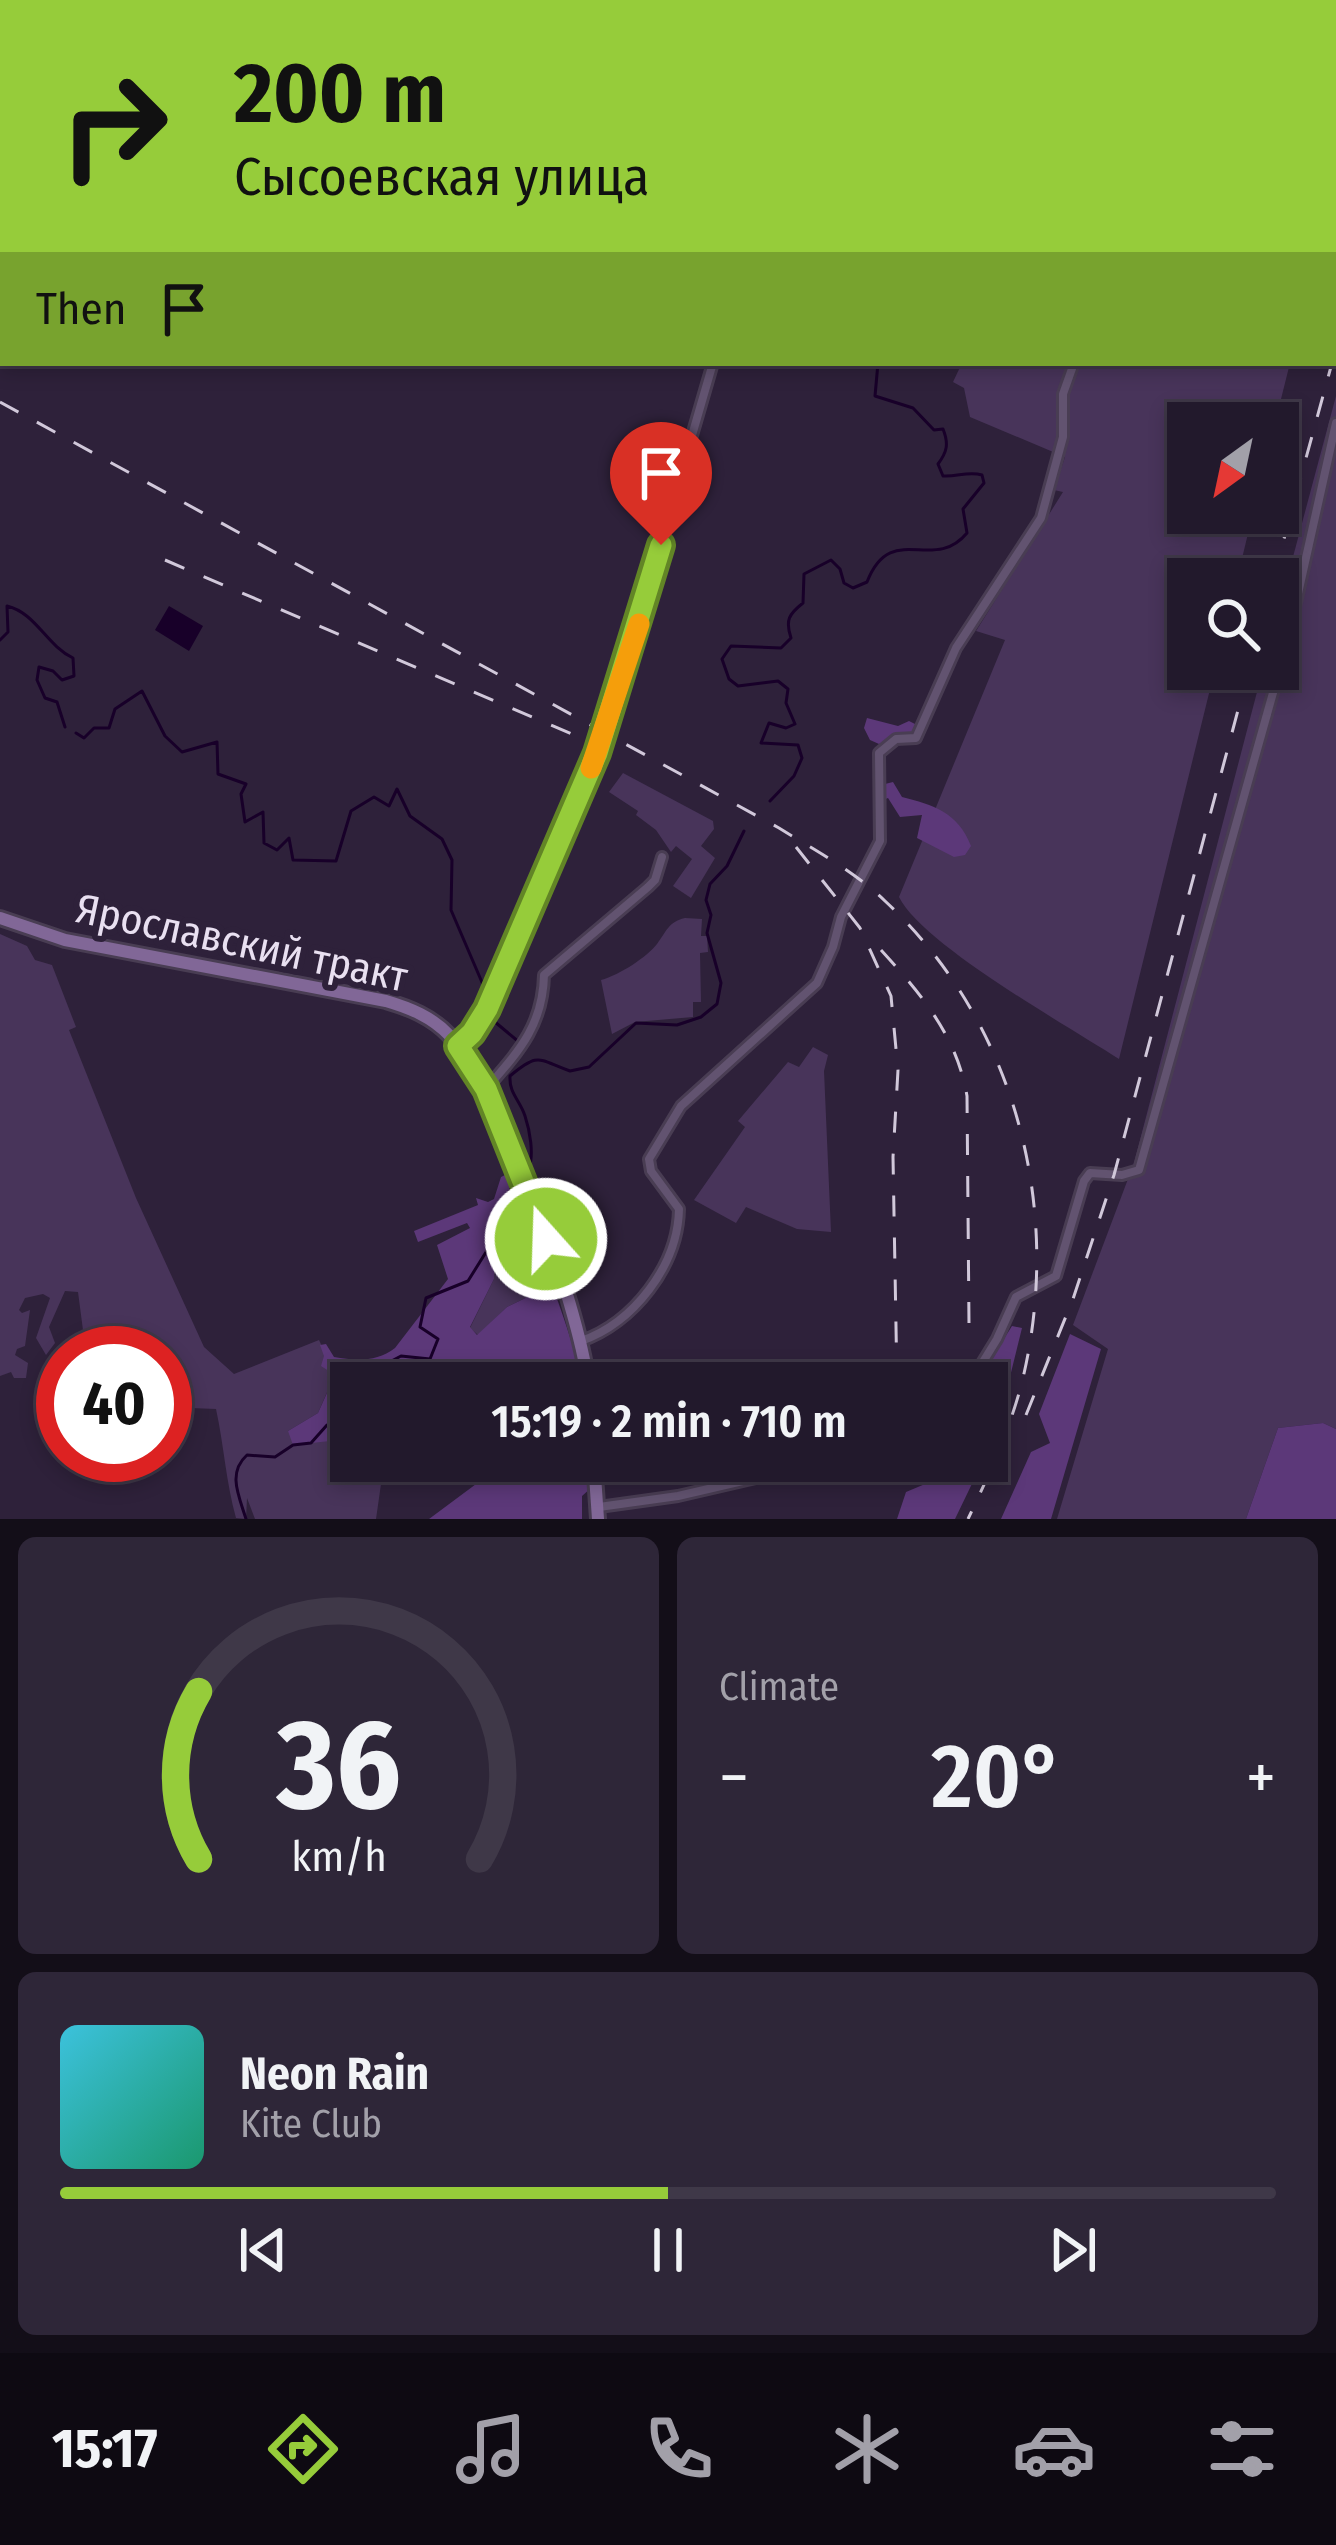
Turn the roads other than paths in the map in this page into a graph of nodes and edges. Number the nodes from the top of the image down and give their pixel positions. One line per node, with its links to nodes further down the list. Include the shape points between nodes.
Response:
1 (712, 366): 6 (street, via 610,718 487,1009)
2 (1073, 366): 8 (street, via 1042,518 956,648 916,738 896,739 879,753 880,841 841,916 826,967 806,997 681,1106 662,1133 649,1159 679,1209 667,1257 635,1308)
3 (1336, 423): 10 (street, via 1287,643 1139,1170 1090,1173 1056,1276 1016,1297)
4 (662, 857): 7 (street, via 648,887 544,975 535,1028)
5 (0, 918): 6 (street, Ярославский тракт, via 65,940 386,1001 431,1019)
6 (458, 1046): 7 (street, Ярославский тракт)
7 (486, 1089): 8 (street, Ярославский тракт)
8 (580, 1342): 9 (street, Ярославский тракт)
9 (584, 1362)
10 (983, 1362)
11 (596, 1482): 13 (street)
12 (739, 1482): 13 (street)
13 (598, 1513)

